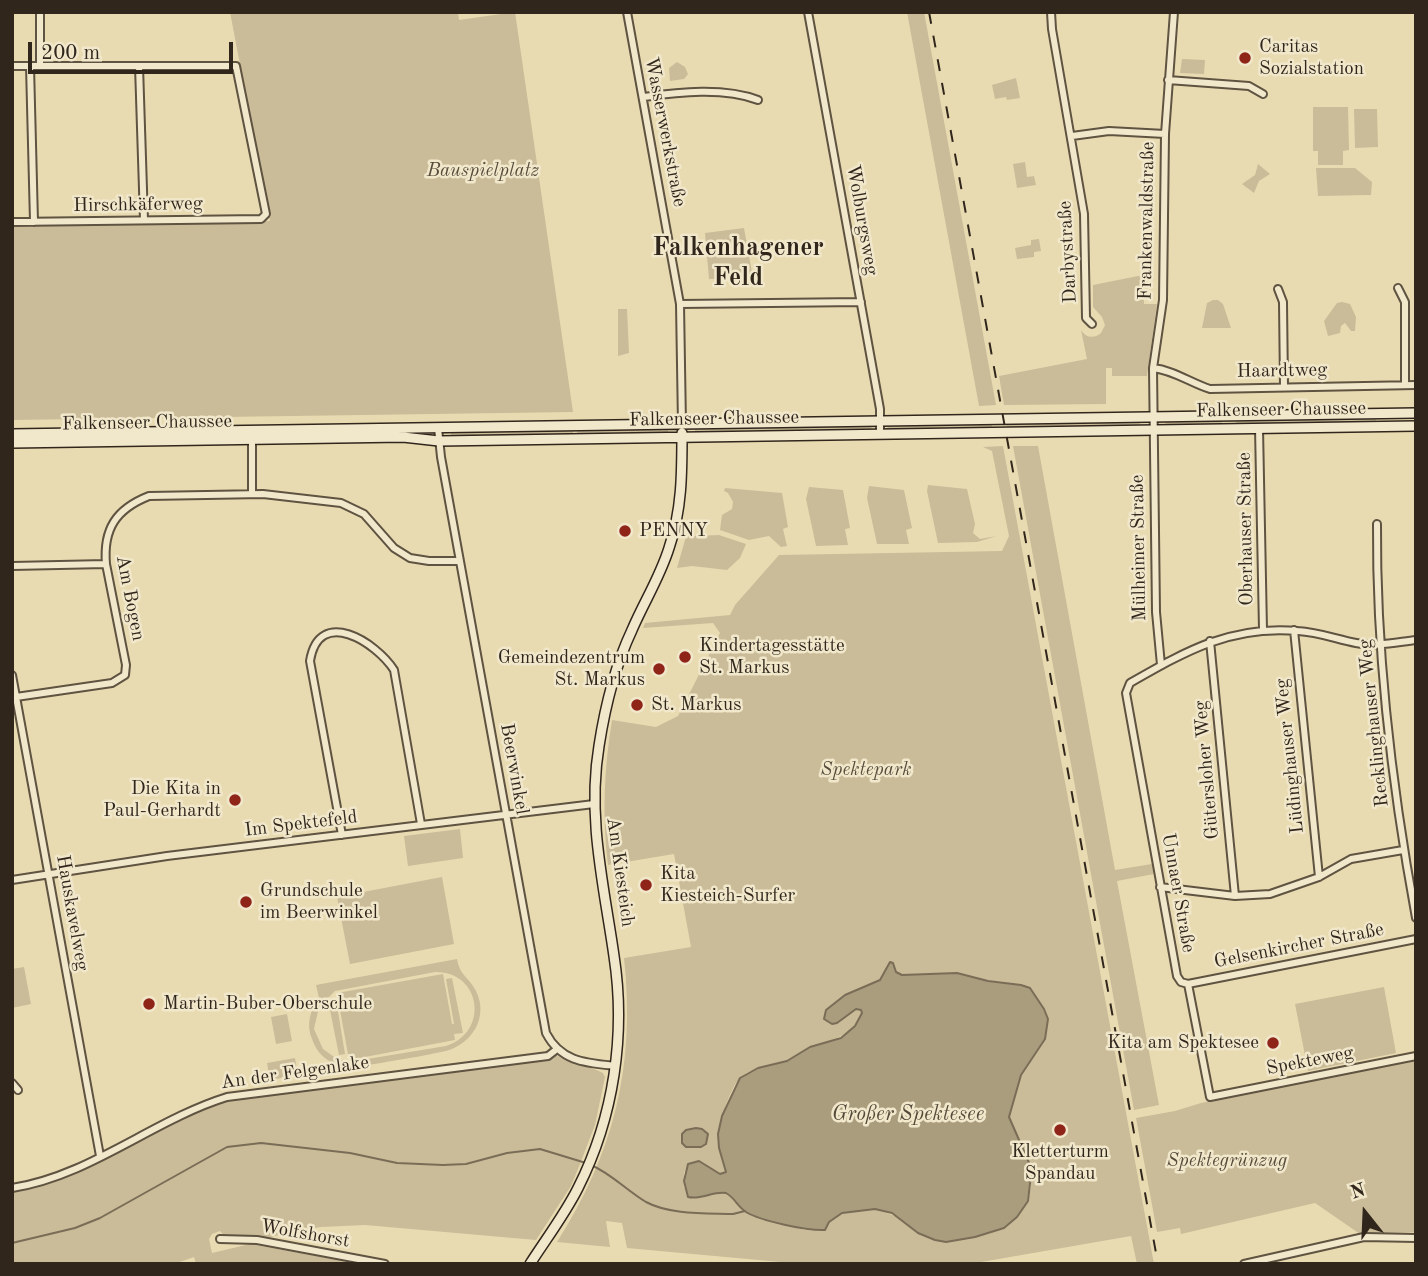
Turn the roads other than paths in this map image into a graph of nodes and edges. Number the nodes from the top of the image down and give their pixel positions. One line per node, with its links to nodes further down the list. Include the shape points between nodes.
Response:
1 (40, 12): 8 (street)
2 (627, 12): 12 (street, Wasserwerkstraße)
3 (808, 12): 21 (street, Wolburgsweg)
4 (1051, 12): 15 (street, Darbystraße)
5 (1174, 12): 10 (street, Frankenwaldstraße)
6 (12, 66): 7 (street)
7 (30, 66): 8 (street); 18 (street)
8 (40, 66): 9 (street)
9 (139, 66): 16 (street); 16 (street, Hirschkäferweg, via 236,66 265,217)
10 (1168, 80): 11 (street, via 1249,86); 14 (street, Frankenwaldstraße)
11 (1263, 94)
12 (644, 97): 13 (street, via 719,93); 22 (street, Wasserwerkstraße)
13 (758, 100)
14 (1165, 134): 15 (street, via 1109,131); 24 (street, Frankenwaldstraße, via 1163,300)
15 (1072, 136): 23 (street, Darbystraße, via 1084,214 1086,318)
16 (144, 220): 18 (street, Hirschkäferweg)
17 (12, 222): 18 (street, Hirschkäferweg)
18 (34, 222)
19 (1398, 288): 25 (street, via 1405,302)
20 (1278, 289): 27 (street, via 1283,302)
21 (861, 302): 22 (street); 30 (street, Wolburgsweg)
22 (681, 304): 31 (street, Wasserwerkstraße)
23 (1091, 324)
24 (1153, 368): 27 (street, Haardtweg, via 1166,369 1210,389); 29 (street, Frankenwaldstraße)
25 (1405, 385): 26 (street, Haardtweg); 27 (street, Haardtweg)
26 (1416, 385)
27 (1284, 387)
28 (1416, 414): 29 (main road, Falkenseer Chaussee)
29 (1153, 418): 30 (main road, Falkenseer Chaussee); 35 (street, Frankenwaldstraße)
30 (880, 422): 31 (main road, Falkenseer Chaussee); 36 (street, Wolburgsweg)
31 (682, 425): 33 (main road, Falkenseer Chaussee); 39 (main road, Am Kiesteich)
32 (1416, 426): 34 (main road, Falkenseer Chaussee)
33 (438, 428): 38 (main road, Falkenseer Chaussee); 40 (street, Beerwinkel)
34 (1259, 428): 35 (main road, Falkenseer Chaussee); 47 (street, Oberhauser Straße)
35 (1153, 430): 36 (main road, Falkenseer Chaussee); 52 (street, Mülheimer Straße)
36 (880, 434): 39 (main road, Falkenseer Chaussee)
37 (12, 435): 38 (main road, Falkenseer Chaussee)
38 (252, 435): 40 (main road, Falkenseer Chaussee); 41 (main road, Falkenseer Chaussee); 42 (street)
39 (682, 437): 40 (main road, Falkenseer Chaussee); 55 (main road, Am Kiesteich, via 678,516 663,565 612,686 598,747)
40 (439, 441): 44 (street, Beerwinkel)
41 (12, 443)
42 (252, 494): 44 (street, Am Bogen, via 341,503 364,514 394,548 410,558); 45 (street, Am Bogen, via 149,496 135,502 113,522 105,548)
43 (1377, 524): 51 (street, Recklinghauser Weg)
44 (460, 561): 56 (street, Beerwinkel)
45 (106, 565): 46 (street); 54 (street, Am Bogen, via 127,664 125,675 112,683)
46 (12, 566)
47 (1263, 630): 48 (street); 50 (street)
48 (1294, 630): 51 (street, via 1355,643); 61 (street, Lüdinghauser Weg)
49 (1416, 640): 51 (street)
50 (1210, 641): 52 (street); 64 (street, Gütersloher Weg)
51 (1381, 643): 59 (street, Recklinghauser Weg)
52 (1161, 665): 63 (street, Unnaer Straße, via 1130,682 1126,693)
53 (12, 676): 54 (street, Hauskavelweg)
54 (16, 698): 60 (street, Hauskavelweg)
55 (594, 804): 56 (street, Im Spektefeld); 70 (main road, Am Kiesteich, via 618,989)
56 (506, 814): 57 (street, Im Spektefeld); 68 (street, Beerwinkel, via 546,1033)
57 (421, 824): 58 (street, Im Spektefeld); 58 (street, via 394,670 382,654 356,638 332,632 316,642 310,661)
58 (342, 835): 60 (street, Im Spektefeld)
59 (1403, 849): 61 (street, via 1351,859); 65 (street, Recklinghauser Weg)
60 (49, 873): 62 (street, Im Spektefeld); 74 (street, Hauskavelweg)
61 (1319, 877): 64 (street, via 1270,894)
62 (12, 880)
63 (1160, 887): 64 (street); 67 (street, Unnaer Straße, via 1177,976)
64 (1235, 897)
65 (1416, 918)
66 (1416, 939): 67 (street, Gelsenkircher Straße)
67 (1188, 984): 73 (street, Unnaer Straße)
68 (557, 1049): 70 (street, via 581,1063); 74 (street, An der Felgenlake, via 545,1056 238,1094 198,1107)
69 (1416, 1056): 73 (street, Spekteweg)
70 (616, 1066): 80 (main road, Am Kiesteich, via 603,1128 578,1189)
71 (12, 1083): 72 (street)
72 (18, 1090)
73 (1210, 1097)
74 (100, 1156): 75 (street, An der Felgenlake, via 60,1176)
75 (12, 1188)
76 (1416, 1238): 81 (street, via 1364,1237)
77 (220, 1239): 78 (street, Wolfshorst, via 257,1240)
78 (365, 1262): 79 (street, Wolfshorst)
79 (385, 1264)
80 (530, 1264)
81 (1244, 1264)

